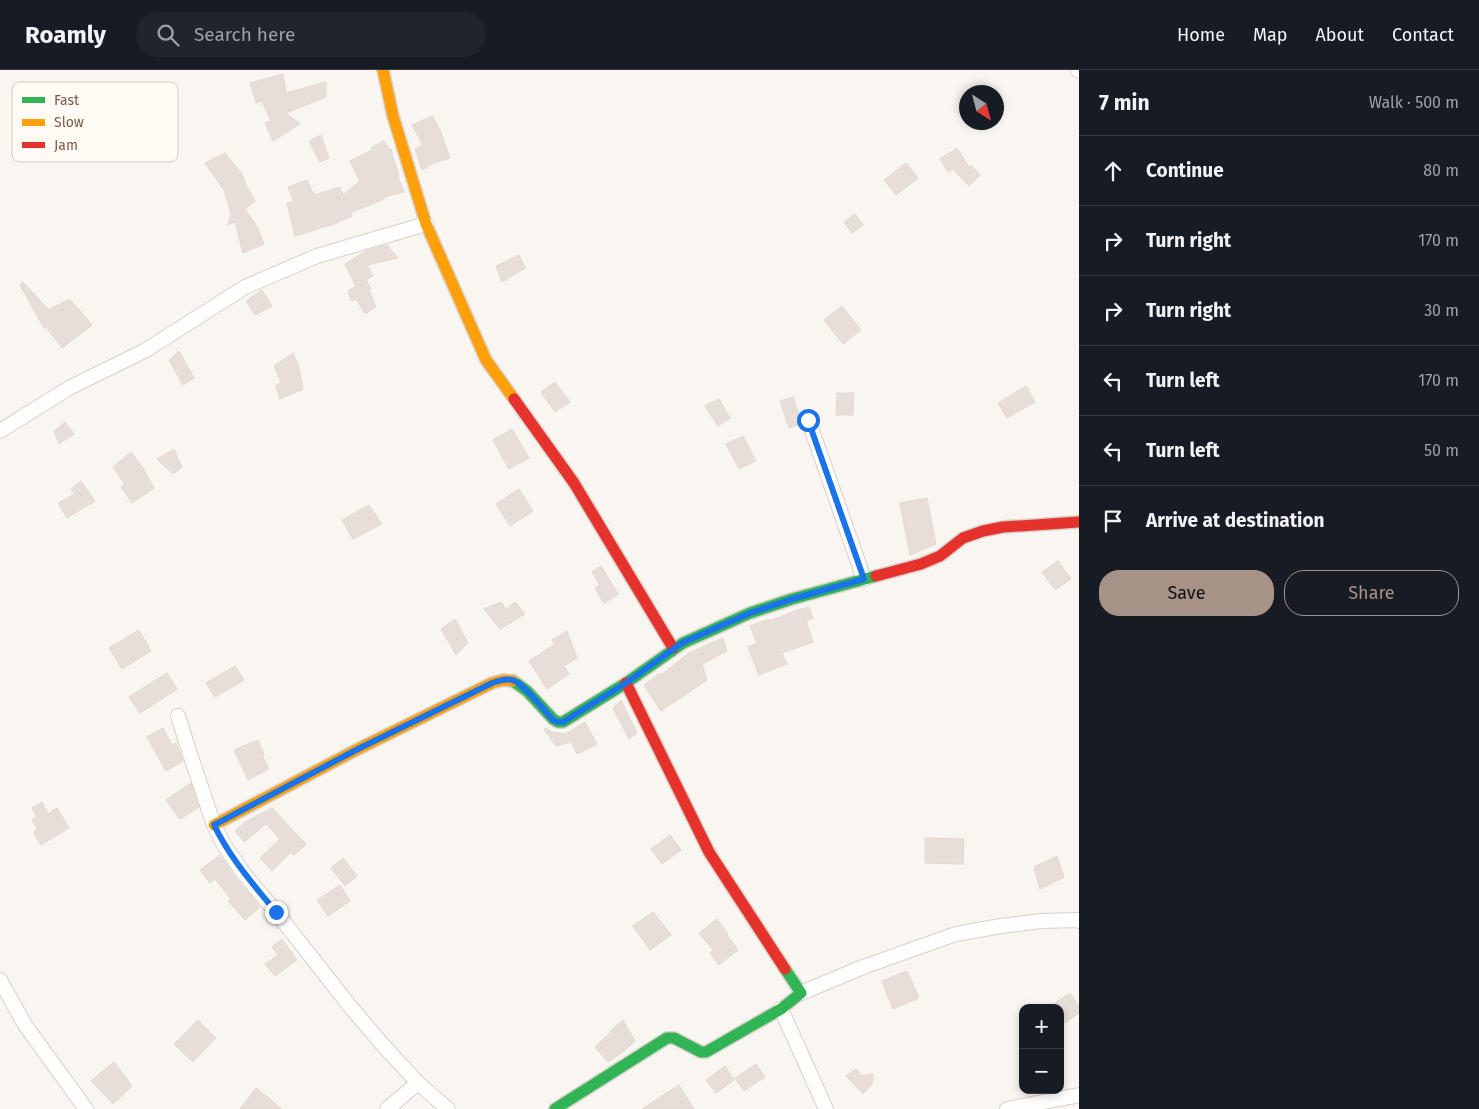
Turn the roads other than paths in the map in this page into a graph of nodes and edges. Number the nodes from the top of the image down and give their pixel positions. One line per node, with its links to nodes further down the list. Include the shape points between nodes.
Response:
1 (383, 70): 2 (street, via 393,116)
2 (426, 224): 4 (street, via 317,256 245,287 146,350 69,388); 7 (street, via 486,360 574,483)
3 (808, 420): 6 (street)
4 (0, 431)
5 (1079, 522): 6 (street, via 983,531 957,541 934,559)
6 (864, 579): 7 (street, via 750,613)
7 (674, 648): 8 (street)
8 (626, 683): 10 (street, via 558,722 516,681 504,679 492,683); 13 (street, via 709,852)
9 (178, 716): 10 (street)
10 (214, 825): 15 (street, via 244,874 348,1005)
11 (1079, 920): 13 (street, via 1042,921 956,934)
12 (0, 980): 17 (street, via 25,1024)
13 (801, 993): 14 (street)
14 (781, 1009): 20 (street, via 706,1052 667,1038); 21 (street)
15 (418, 1083): 18 (street); 19 (street)
16 (1079, 1095): 22 (street)
17 (86, 1109)
18 (387, 1109)
19 (448, 1109)
20 (555, 1109)
21 (826, 1109)
22 (1007, 1109)

